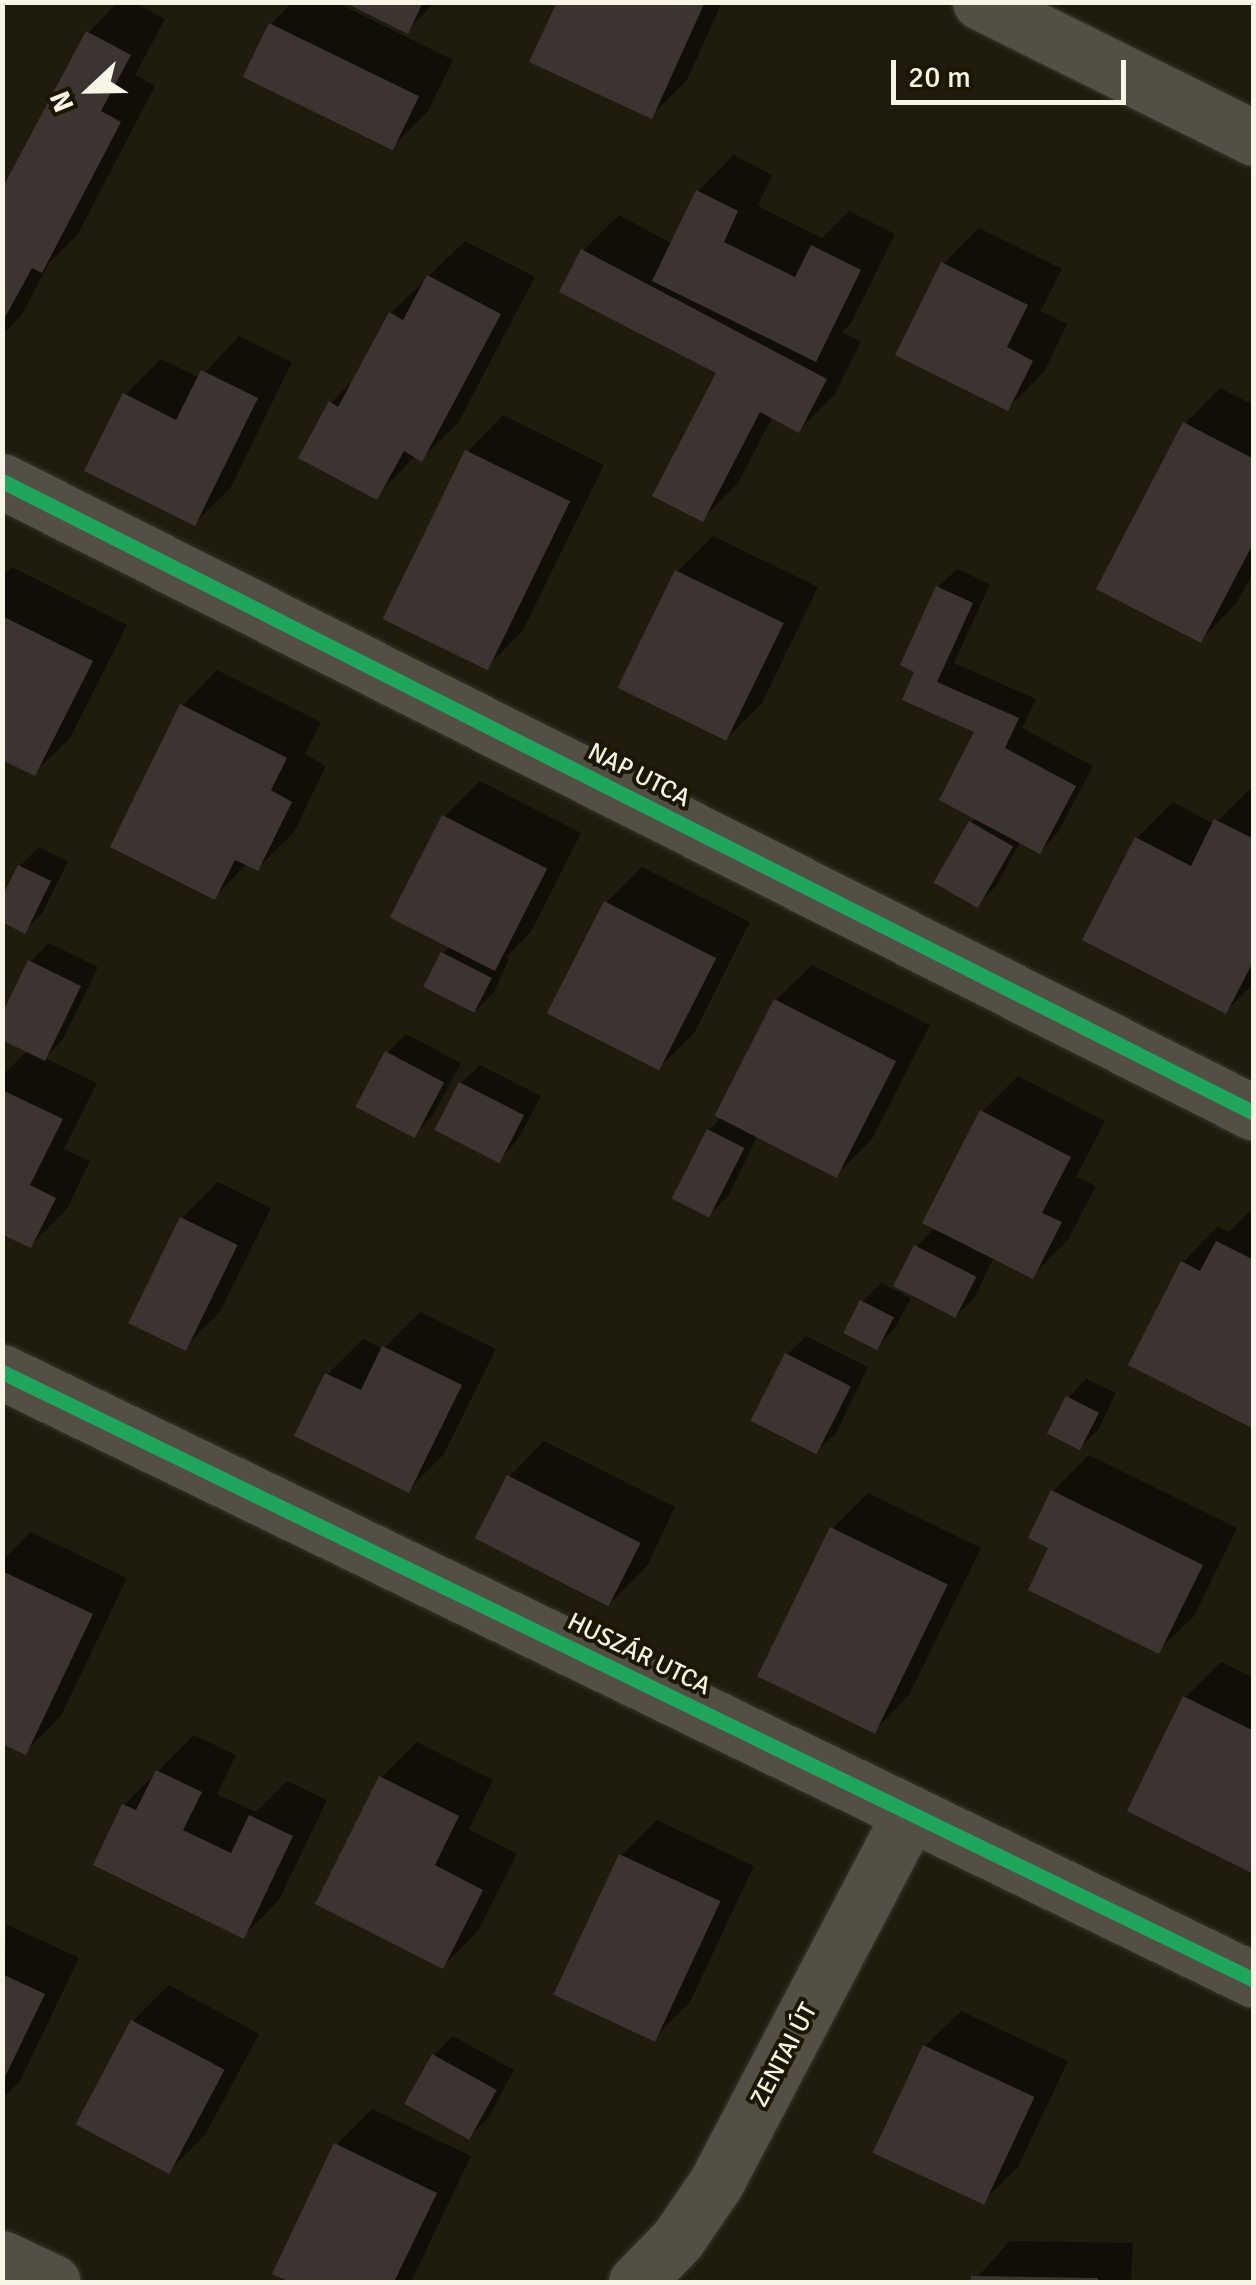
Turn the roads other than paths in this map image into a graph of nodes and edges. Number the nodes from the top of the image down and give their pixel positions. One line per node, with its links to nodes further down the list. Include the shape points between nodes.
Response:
1 (980, 2): 2 (street)
2 (1254, 138)
3 (2, 481): 4 (street, NAP UTCA)
4 (1254, 1113)
5 (2, 1372): 6 (street, HUSZÁR UTCA)
6 (910, 1813): 7 (street, HUSZÁR UTCA); 10 (street, ZENTAI ÚT, via 716,2184 677,2240)
7 (1254, 1980)
8 (2, 2258): 9 (street)
9 (54, 2282)
10 (636, 2282)

